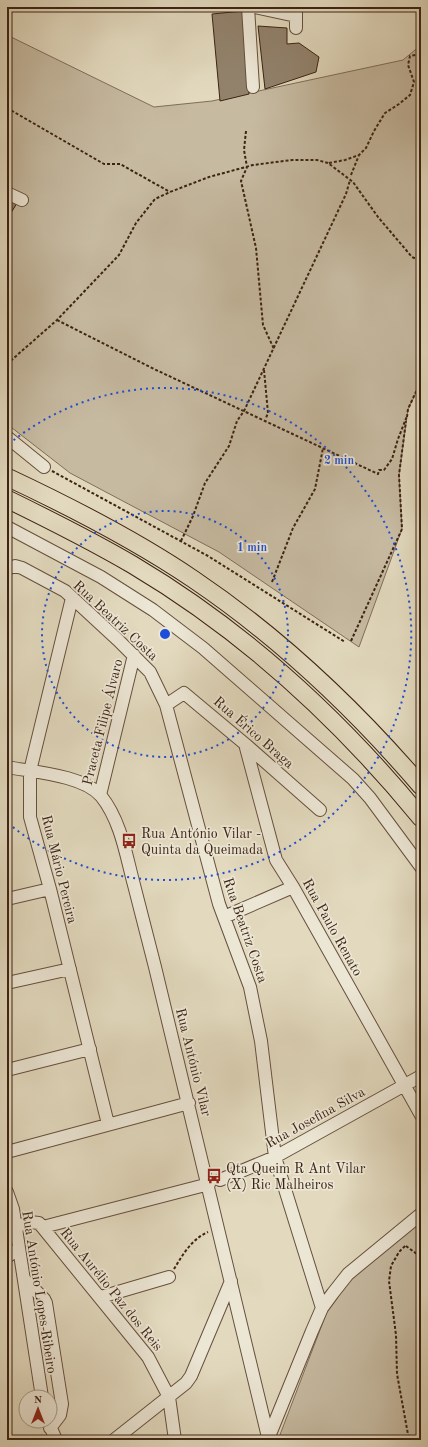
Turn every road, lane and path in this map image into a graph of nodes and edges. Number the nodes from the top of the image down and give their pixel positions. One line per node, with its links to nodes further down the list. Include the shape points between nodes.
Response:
1 (248, 7): 6 (street)
2 (255, 7): 3 (street)
3 (296, 17)
4 (421, 54): 5 (path, via 418,65); 9 (path, via 410,56 408,65 414,82 410,95 385,113 366,148)
5 (421, 79)
6 (253, 87)
7 (7, 108): 14 (path, via 104,164 120,164)
8 (246, 131): 11 (path, via 244,150)
9 (359, 155): 10 (path); 12 (path)
10 (328, 163): 11 (path, via 317,160 292,160); 13 (path)
11 (247, 167): 14 (path, via 209,177); 19 (path, via 241,181 256,248 263,325)
12 (351, 175)
13 (350, 180): 17 (path, via 412,257); 19 (path, via 346,194)
14 (170, 192): 18 (path, via 155,199 136,223 119,255)
15 (7, 193): 16 (street)
16 (22, 200)
17 (421, 261)
18 (57, 320): 20 (path); 23 (path)
19 (274, 349): 21 (path)
20 (7, 364)
21 (264, 369): 23 (path); 25 (path, via 268,413)
22 (421, 381): 24 (path)
23 (244, 411): 27 (path); 33 (path, via 237,421 229,446 205,483)
24 (407, 416): 27 (path, via 392,459 378,474); 37 (path, via 399,475 402,529)
25 (266, 418)
26 (7, 437): 28 (street)
27 (323, 448): 35 (path, via 315,489 293,528)
28 (44, 467): 33 (path)
29 (7, 477): 45 (highway, via 120,534 228,604 291,654 355,713)
30 (7, 499): 41 (highway, via 96,544 170,588 238,637)
31 (7, 509): 41 (highway, via 101,556 183,606)
32 (7, 527): 49 (street, via 101,577 153,610 202,648 353,779)
33 (181, 541): 38 (path)
34 (7, 569): 36 (street, Rua Beatriz Costa, via 15,566 22,568 65,591)
35 (272, 582)
36 (72, 598): 39 (street, Rua Beatriz Costa); 44 (street, Rua Mário Pereira)
37 (351, 641)
38 (344, 642)
39 (134, 655): 40 (street, Rua Beatriz Costa, via 150,672); 46 (street, Praceta Filipe Álvaro)
40 (166, 705): 42 (street, Rua Érico Braga, via 184,692); 53 (street, Rua Beatriz Costa)
41 (326, 713): 48 (highway, via 377,766)
42 (245, 744): 47 (street, Rua Érico Braga); 50 (street, Rua Paulo Renato, via 276,860)
43 (7, 767): 44 (street, Rua António Vilar)
44 (30, 771): 46 (street, Rua António Vilar, via 71,779); 51 (street, Rua Mário Pereira, via 30,817)
45 (421, 786)
46 (100, 795): 60 (street, Rua António Vilar, via 118,827)
47 (320, 810)
48 (421, 818)
49 (421, 867)
50 (293, 887): 53 (street); 59 (street, Rua Paulo Renato)
51 (50, 889): 52 (street); 54 (street, Rua Mário Pereira)
52 (7, 899)
53 (224, 917): 64 (street, Rua Beatriz Costa, via 250,987 261,1041)
54 (70, 969): 55 (street); 56 (street, Rua Mário Pereira)
55 (7, 983)
56 (90, 1049): 57 (street); 62 (street, Rua Mário Pereira)
57 (7, 1070)
58 (421, 1076): 59 (street, Rua Josefina Silva)
59 (404, 1086): 61 (street, Rua Paulo Renato); 64 (street, Rua Josefina Silva)
60 (189, 1103): 62 (street); 65 (street, Rua António Vilar)
61 (421, 1115)
62 (108, 1124): 63 (street)
63 (7, 1152)
64 (276, 1157): 65 (street, Rua Josefina Silva); 80 (street, Rua Beatriz Costa)
65 (214, 1182): 69 (street, Rua Josefina Silva); 70 (street, Rua António Vilar)
66 (7, 1192): 68 (street, Rua António Lopes Ribeiro)
67 (421, 1214): 71 (street)
68 (16, 1227): 69 (street, Rua Aurélio Paz dos Reis, via 33,1222 39,1223); 73 (street, Rua António Lopes Ribeiro)
69 (42, 1227): 79 (street, Rua Aurélio Paz dos Reis)
70 (219, 1230): 76 (path, via 199,1236 189,1246); 78 (street, Rua António Vilar)
71 (403, 1230): 72 (path); 80 (street, via 348,1274)
72 (405, 1246): 75 (path); 89 (path, via 391,1266 389,1280 396,1335 397,1374)
73 (19, 1248): 74 (street); 77 (street, Rua António Lopes Ribeiro)
74 (7, 1257)
75 (421, 1257)
76 (169, 1277): 79 (street)
77 (24, 1279): 81 (street, Rua António Lopes Ribeiro); 83 (street, via 46,1303 62,1404)
78 (231, 1281): 82 (street, via 191,1376); 85 (street, Rua António Vilar)
79 (101, 1297): 82 (street, Rua Aurélio Paz dos Reis, via 148,1357)
80 (322, 1308): 85 (street)
81 (41, 1389)
82 (169, 1397): 87 (street); 88 (street, Rua Aurélio Paz dos Reis)
83 (58, 1417)
84 (51, 1429): 86 (street)
85 (268, 1439)
86 (56, 1440)
87 (114, 1440)
88 (176, 1440)
89 (409, 1440)

